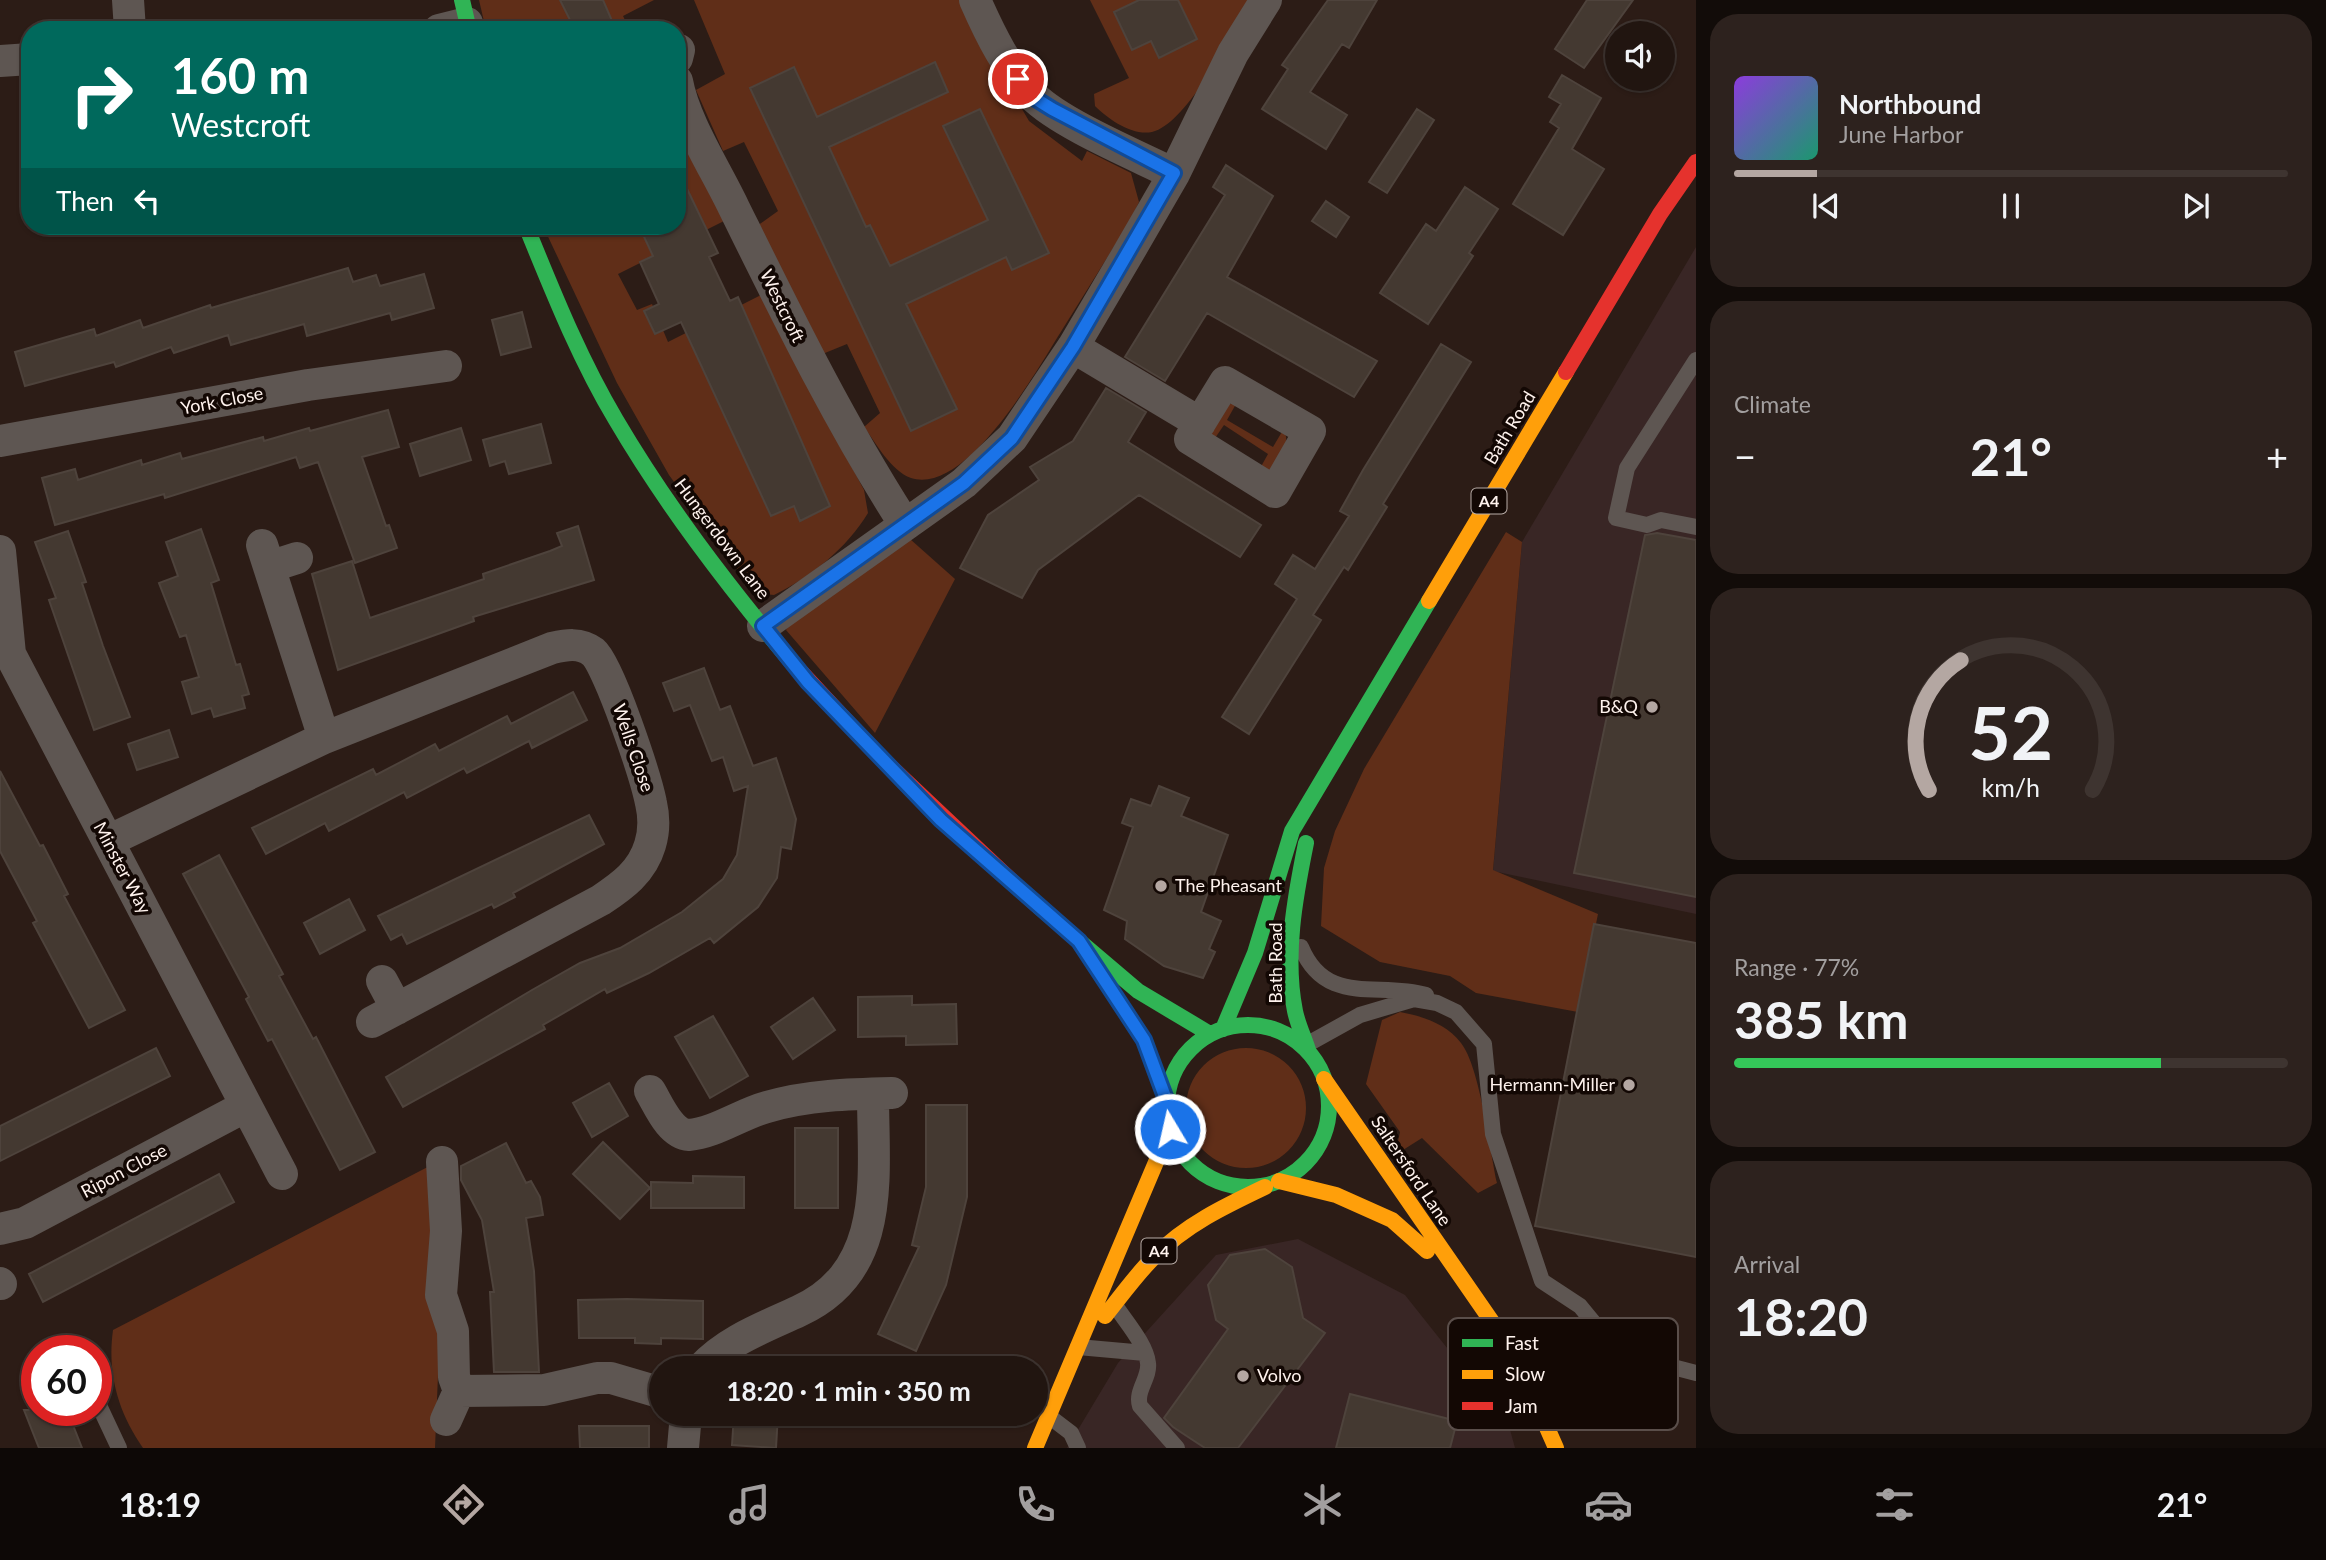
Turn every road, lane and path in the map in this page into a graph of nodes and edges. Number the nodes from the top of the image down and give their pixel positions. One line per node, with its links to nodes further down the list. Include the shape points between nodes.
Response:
1 (128, 0): 4 (street)
2 (975, 0): 9 (street, via 1003,57 1036,99)
3 (1266, 0): 9 (street, via 1233,53)
4 (129, 21)
5 (21, 60): 6 (street)
6 (0, 61)
7 (686, 108): 18 (street, Westcroft, via 798,340 854,445)
8 (1696, 162): 11 (main road, Bath Road / A4)
9 (1174, 173): 13 (street)
10 (1696, 181): 11 (lane)
11 (1660, 214): 25 (main road, Bath Road / A4)
12 (530, 235): 22 (main road, Hungerdown Lane, via 560,313 671,509)
13 (1073, 347): 16 (street); 18 (street, via 1012,438 964,483)
14 (1696, 360): 19 (lane, via 1628,468 1616,518)
15 (430, 376): 17 (street, York Close, via 307,385)
16 (1200, 423)
17 (0, 441)
18 (904, 523): 22 (street)
19 (1696, 527)
20 (0, 551): 23 (street, Minster Way)
21 (276, 557): 24 (street, via 288,636)
22 (763, 626): 28 (main road, Hungerdown Lane, via 808,682 941,820)
23 (5, 656): 26 (street, Minster Way)
24 (324, 738): 26 (street, Wells Close); 29 (street, Wells Close, via 552,648 601,643 652,805 653,834 644,859 625,884 601,900)
25 (1338, 752): 27 (main road, Bath Road / A4, via 1307,840); 31 (main road, Bath Road / A4, via 1292,831 1240,995)
26 (108, 841): 36 (street, Minster Way)
27 (1295, 928): 30 (lane, via 1315,972 1338,986 1409,989); 32 (main road, Bath Road / A4, via 1295,1011)
28 (1079, 941): 31 (main road, Hungerdown Lane, via 1168,1014); 35 (main road, Hungerdown Lane, via 1144,1040)
29 (383, 1004)
30 (1456, 1012): 32 (lane, via 1414,999 1360,1015); 45 (lane, via 1484,1044 1493,1134 1542,1281)
31 (1217, 1032): 32 (main road, via 1263,1026); 35 (main road, via 1188,1052 1173,1075)
32 (1308, 1049): 33 (main road)
33 (1324, 1079): 40 (main road, via 1329,1101 1321,1143 1303,1166); 42 (main road, Saltersford Lane)
34 (650, 1091): 48 (street, via 681,1135 790,1101 884,1093 873,1213 849,1270 834,1290 816,1303)
35 (1167, 1102): 37 (main road)
36 (246, 1106): 39 (street, Minster Way); 41 (street, Ripon Close, via 25,1223)
37 (1170, 1129): 40 (main road, via 1181,1153 1200,1172 1225,1184); 46 (main road, A4)
38 (442, 1162): 52 (street, via 446,1231 441,1295 453,1331 454,1377)
39 (282, 1174)
40 (1273, 1184): 42 (main road, Saltersford Lane, via 1336,1195 1392,1220); 43 (main road, A4, via 1203,1219 1163,1247)
41 (0, 1229)
42 (1465, 1286): 44 (main road, Saltersford Lane)
43 (1115, 1305): 46 (main road, A4); 47 (lane)
44 (1488, 1318)
45 (1590, 1318)
46 (1077, 1347): 47 (lane); 53 (main road, A4)
47 (1145, 1353): 62 (lane, via 1149,1365 1140,1406)
48 (717, 1356)
49 (1678, 1368): 50 (lane)
50 (1696, 1373)
51 (649, 1389): 52 (street, via 597,1378 544,1390)
52 (459, 1391): 54 (street)
53 (1049, 1416): 60 (main road, A4); 61 (lane, via 1071,1433)
54 (446, 1420)
55 (109, 1426): 58 (lane)
56 (686, 1426): 59 (street)
57 (1548, 1430): 63 (main road, Saltersford Lane)
58 (119, 1448)
59 (683, 1448)
60 (1035, 1448)
61 (1078, 1448)
62 (1177, 1448)
63 (1556, 1448)

